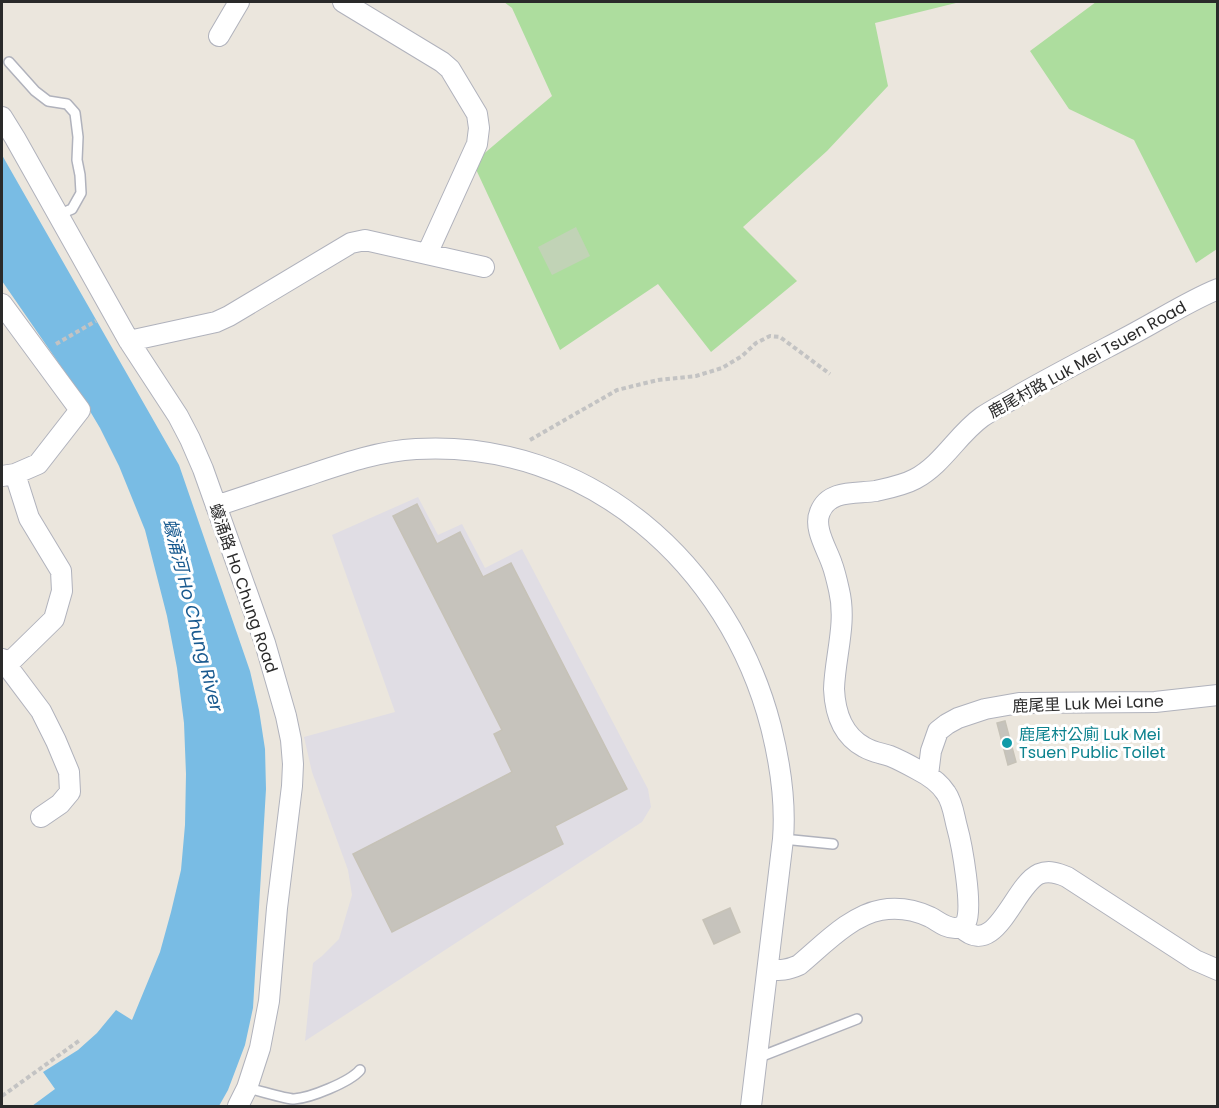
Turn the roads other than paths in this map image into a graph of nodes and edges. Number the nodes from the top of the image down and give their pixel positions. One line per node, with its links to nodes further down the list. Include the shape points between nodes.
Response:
1 (239, 2): 3 (street)
2 (344, 2): 7 (street, via 442,62 477,114 477,144)
3 (219, 36)
4 (9, 62): 6 (lane, via 35,91 48,101 67,104 75,113 81,193 72,209)
5 (2, 117): 6 (street, 蠔涌路 Ho Chung Road)
6 (58, 215): 11 (street, 蠔涌路 Ho Chung Road)
7 (427, 254): 8 (street); 11 (street, via 365,240 351,243 216,322)
8 (484, 267)
9 (1218, 289): 16 (street, 鹿尾村路 Luk Mei Tsuen Road, via 992,411 915,479 881,490 841,494 819,513 820,530 842,602 834,689 840,720 849,735 864,747)
10 (2, 304): 12 (street, via 80,410 38,464)
11 (129, 340): 13 (street, 蠔涌路 Ho Chung Road, via 178,416)
12 (8, 475): 14 (street, via 61,571 62,591 54,619)
13 (216, 506): 18 (street, via 344,463 415,449 466,450 516,458 596,490 648,526 682,560 709,594 740,645 765,706 775,743); 26 (street, 蠔涌路 Ho Chung Road, via 278,684 293,764 269,1000)
14 (3, 664): 17 (street, via 41,711 69,772 70,792)
15 (1218, 696): 16 (street, 鹿尾里 Luk Mei Lane, via 1155,702 1019,703 985,709 958,718 938,731)
16 (928, 775): 20 (street, 鹿尾村路 Luk Mei Tsuen Road, via 948,796 962,848 968,910)
17 (42, 817)
18 (783, 839): 19 (lane); 21 (street)
19 (833, 844)
20 (961, 927): 21 (street, via 946,926 904,909 879,910 847,926 792,968); 22 (street, via 968,934 984,936 1003,919 1031,879 1040,873 1057,873 1195,960)
21 (768, 969): 24 (street)
22 (1218, 970)
23 (857, 1019): 24 (lane)
24 (757, 1058): 28 (street)
25 (360, 1070): 26 (lane, via 319,1093 293,1099)
26 (248, 1088): 27 (street, 蠔涌路 Ho Chung Road)
27 (238, 1107)
28 (751, 1107)

